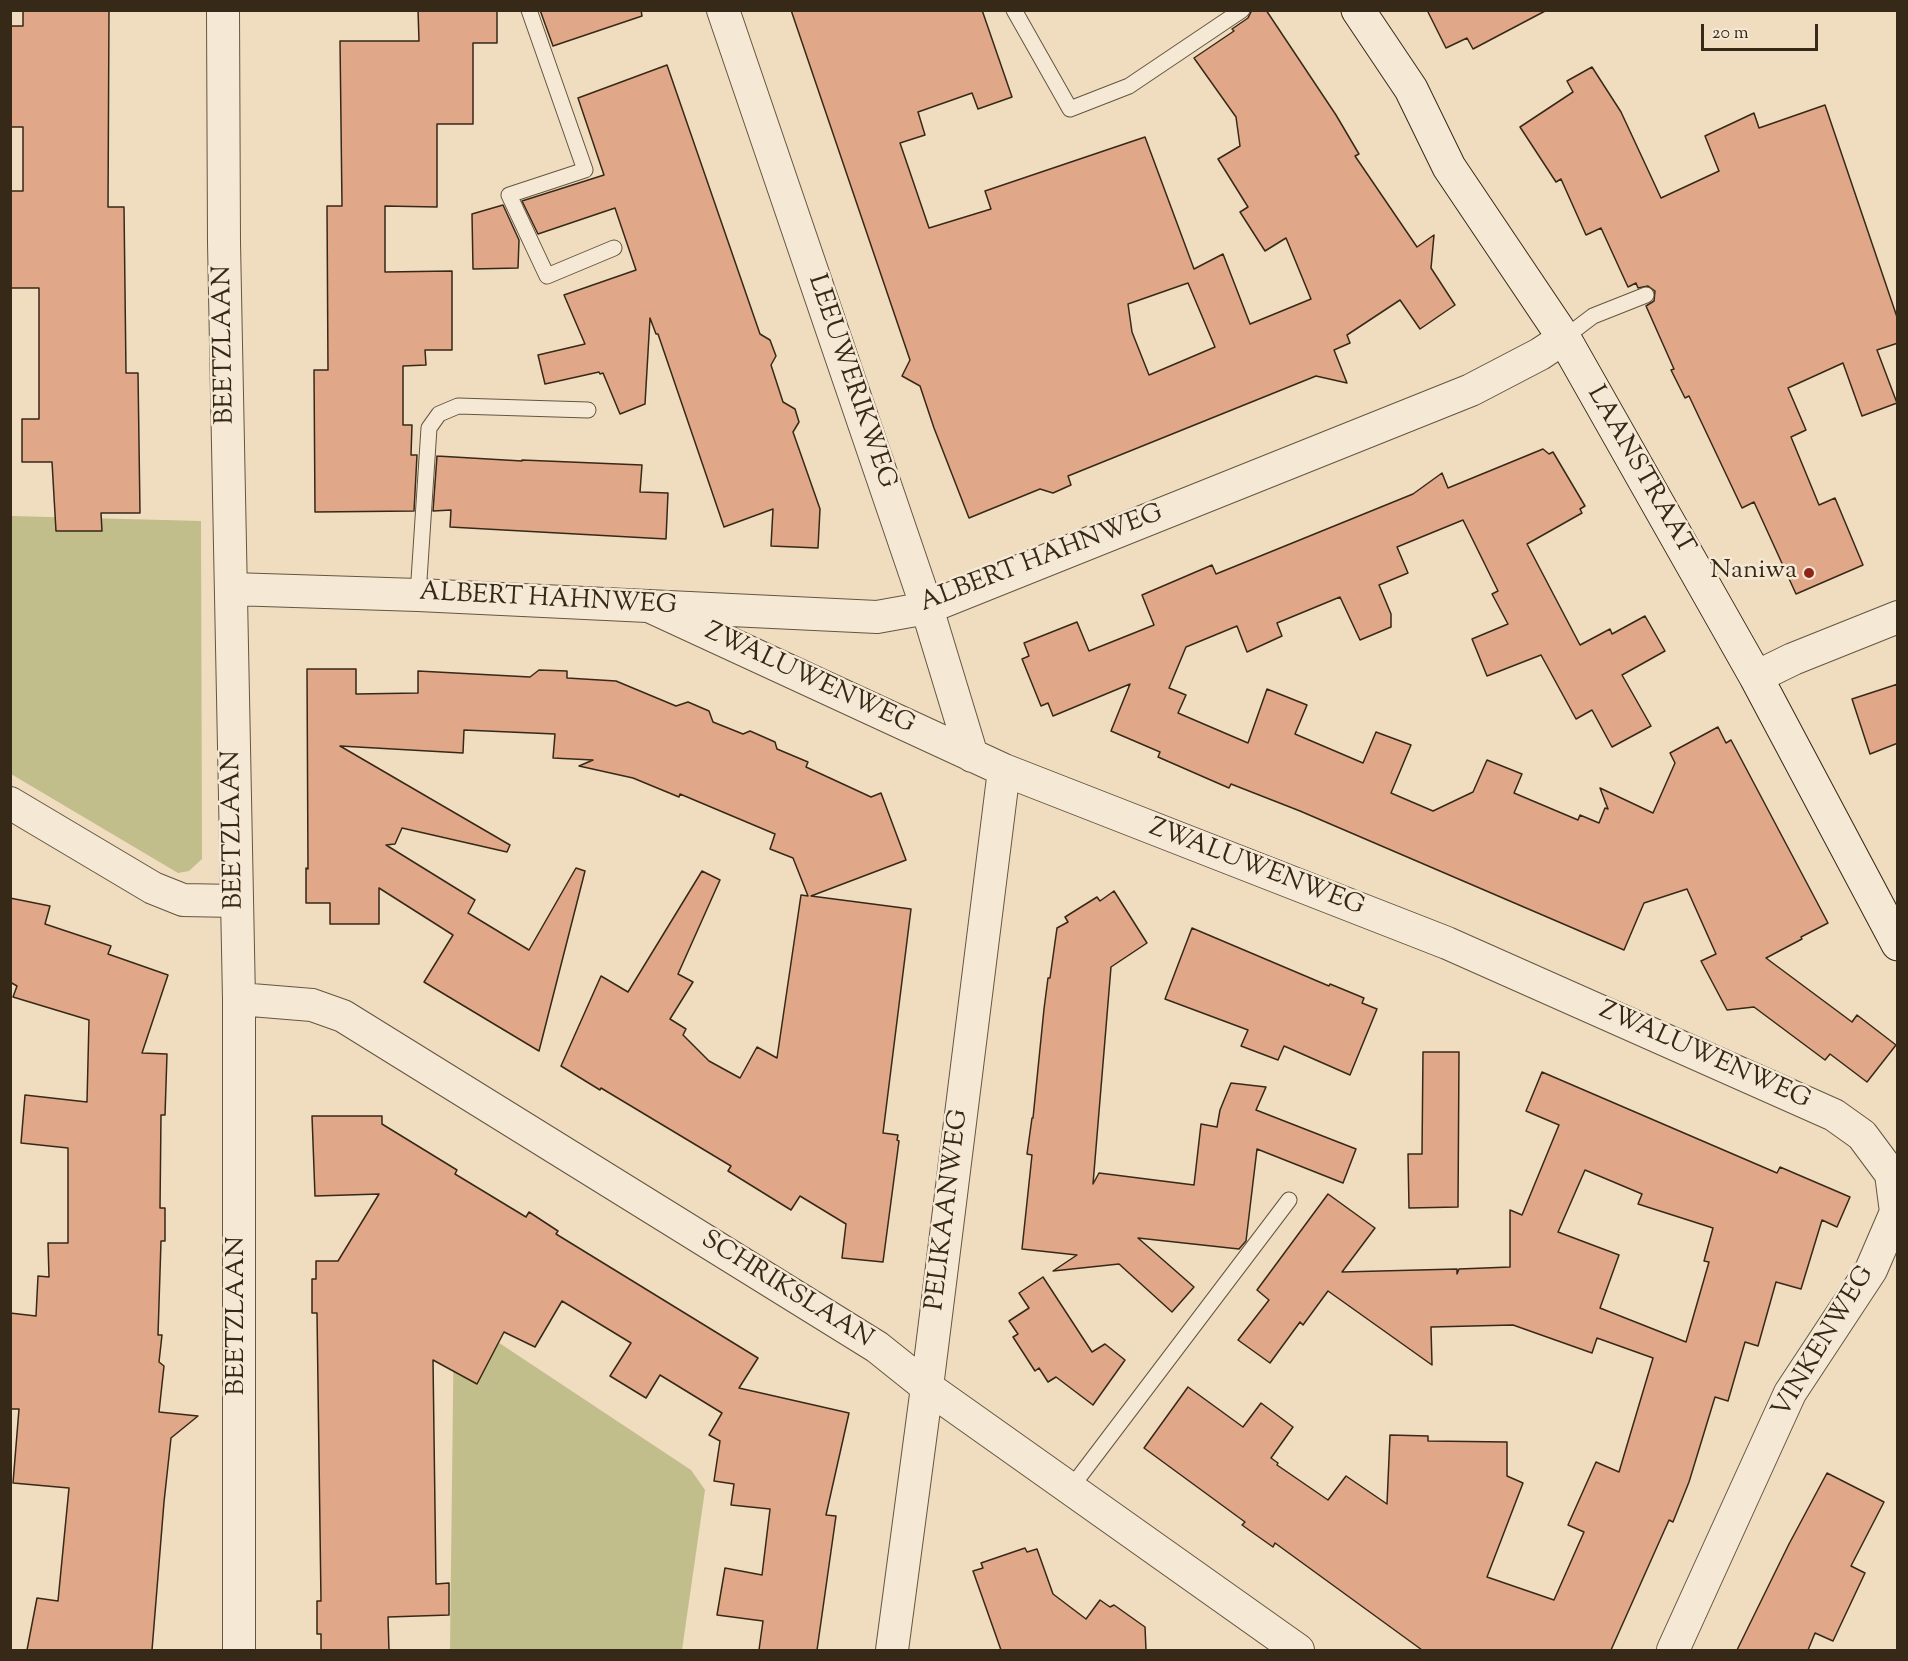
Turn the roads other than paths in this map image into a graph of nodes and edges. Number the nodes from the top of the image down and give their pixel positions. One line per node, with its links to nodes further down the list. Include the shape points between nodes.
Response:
1 (223, 10): 11 (street, BEETZLAAN)
2 (529, 10): 7 (lane, via 585,170 508,195 547,276)
3 (723, 10): 14 (street, LEEUWERIKWEG)
4 (1014, 10): 5 (lane, via 1070,109 1129,86)
5 (1242, 10)
6 (1358, 10): 9 (street, LAANSTRAAT, via 1412,89 1449,167)
7 (614, 248)
8 (1647, 295): 9 (lane, via 1593,316)
9 (1564, 338): 14 (street, ALBERT HAHNWEG, via 1471,390); 16 (street, LAANSTRAAT)
10 (588, 410): 12 (lane, via 458,406 439,414 429,428)
11 (232, 589): 12 (street, ALBERT HAHNWEG); 20 (street, BEETZLAAN)
12 (418, 595): 13 (street, ALBERT HAHNWEG)
13 (649, 606): 14 (street, ALBERT HAHNWEG, via 877,617); 17 (street, ZWALUWENWEG)
14 (927, 608): 17 (street, LEEUWERIKWEG)
15 (1898, 617): 16 (street)
16 (1756, 677): 21 (street, LAANSTRAAT)
17 (972, 756): 18 (street, ZWALUWENWEG)
18 (1004, 770): 23 (street, ZWALUWENWEG, via 1447,943 1834,1115); 25 (street, PELIKAANWEG)
19 (10, 803): 20 (street, via 153,888 183,900)
20 (236, 901): 22 (street, BEETZLAAN)
21 (1898, 944)
22 (239, 999): 25 (street, SCHRIKSLAAN, via 312,1005 343,1016 877,1347); 27 (street, BEETZLAAN)
23 (1862, 1135): 30 (street, VINKENWEG, via 1890,1174 1896,1212 1871,1270 1790,1393)
24 (1289, 1200): 26 (lane)
25 (927, 1387): 26 (street, SCHRIKSLAAN); 28 (street, PELIKAANWEG)
26 (1070, 1489): 29 (street, SCHRIKSLAAN)
27 (239, 1650)
28 (892, 1650)
29 (1298, 1650)
30 (1673, 1650)

